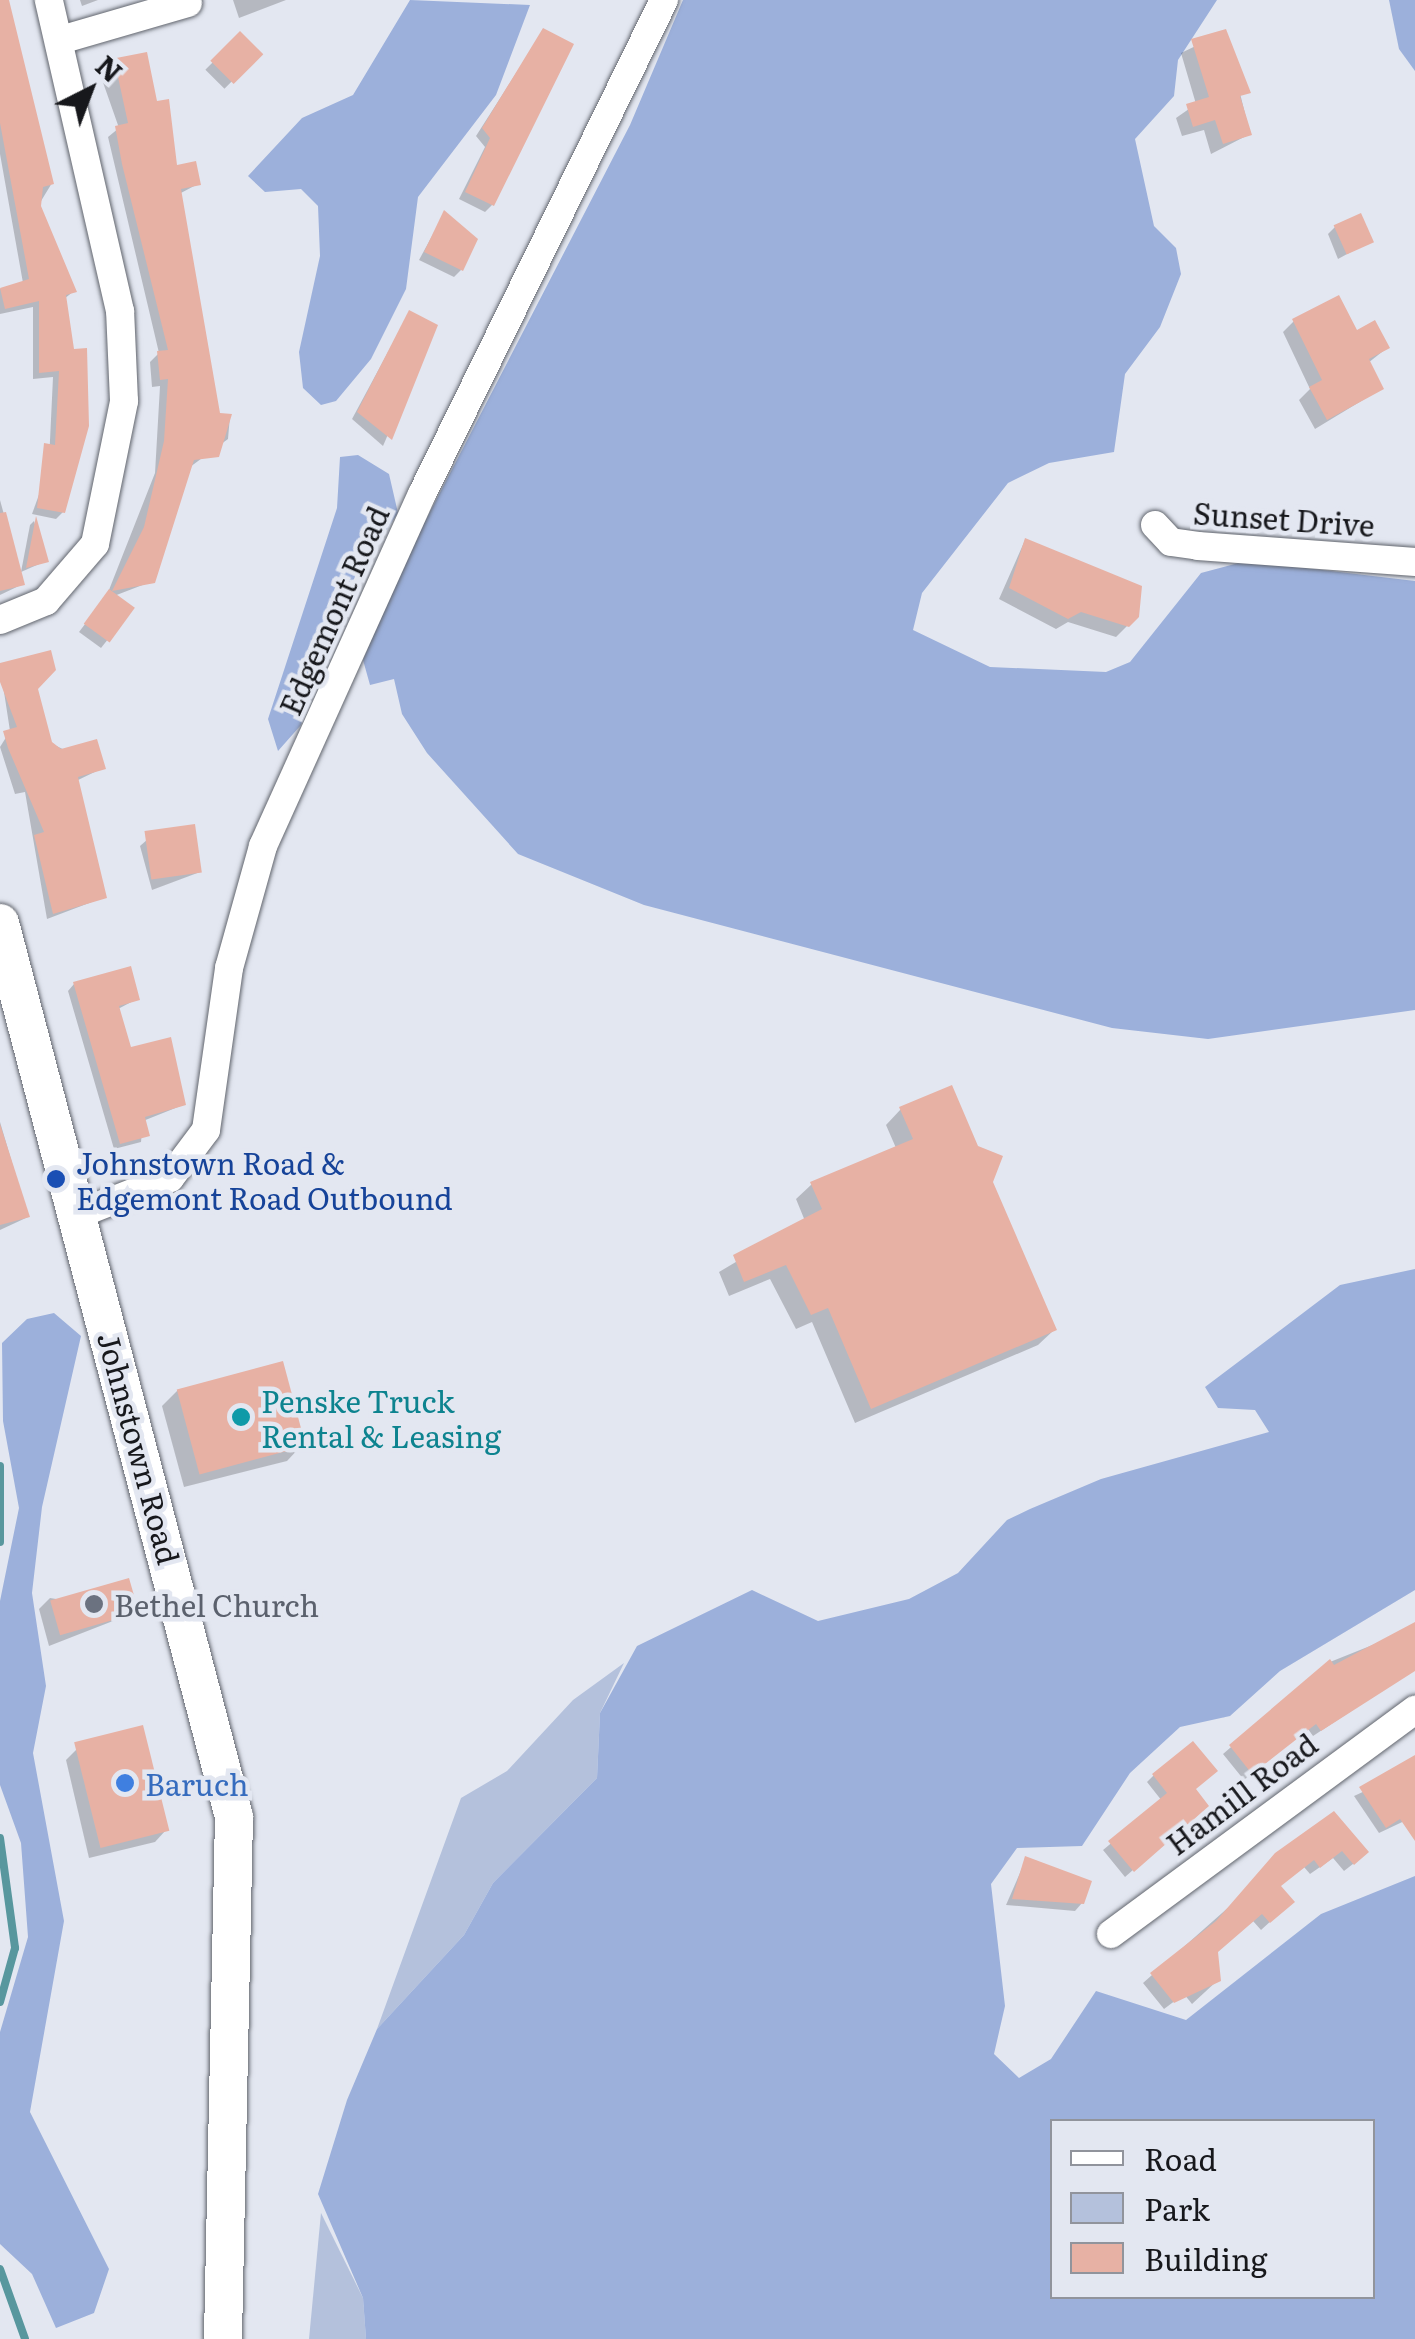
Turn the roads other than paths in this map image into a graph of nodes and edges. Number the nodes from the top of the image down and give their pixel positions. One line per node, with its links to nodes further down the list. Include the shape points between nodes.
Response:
1 (49, 0): 4 (street)
2 (664, 0): 9 (street, Edgemont Road, via 422,494 264,846 229,968 206,1130 170,1178)
3 (188, 3): 4 (street)
4 (64, 39): 7 (street, via 120,311 124,401 95,544 46,601)
5 (1155, 525): 6 (street, Sunset Drive, via 1172,542 1198,546)
6 (1415, 562)
7 (0, 620)
8 (0, 923): 9 (street, Johnstown Road)
9 (78, 1214): 12 (street, Johnstown Road, via 234,1818)
10 (1415, 1710): 11 (street, Hamill Road)
11 (1110, 1934)
12 (223, 2339)

